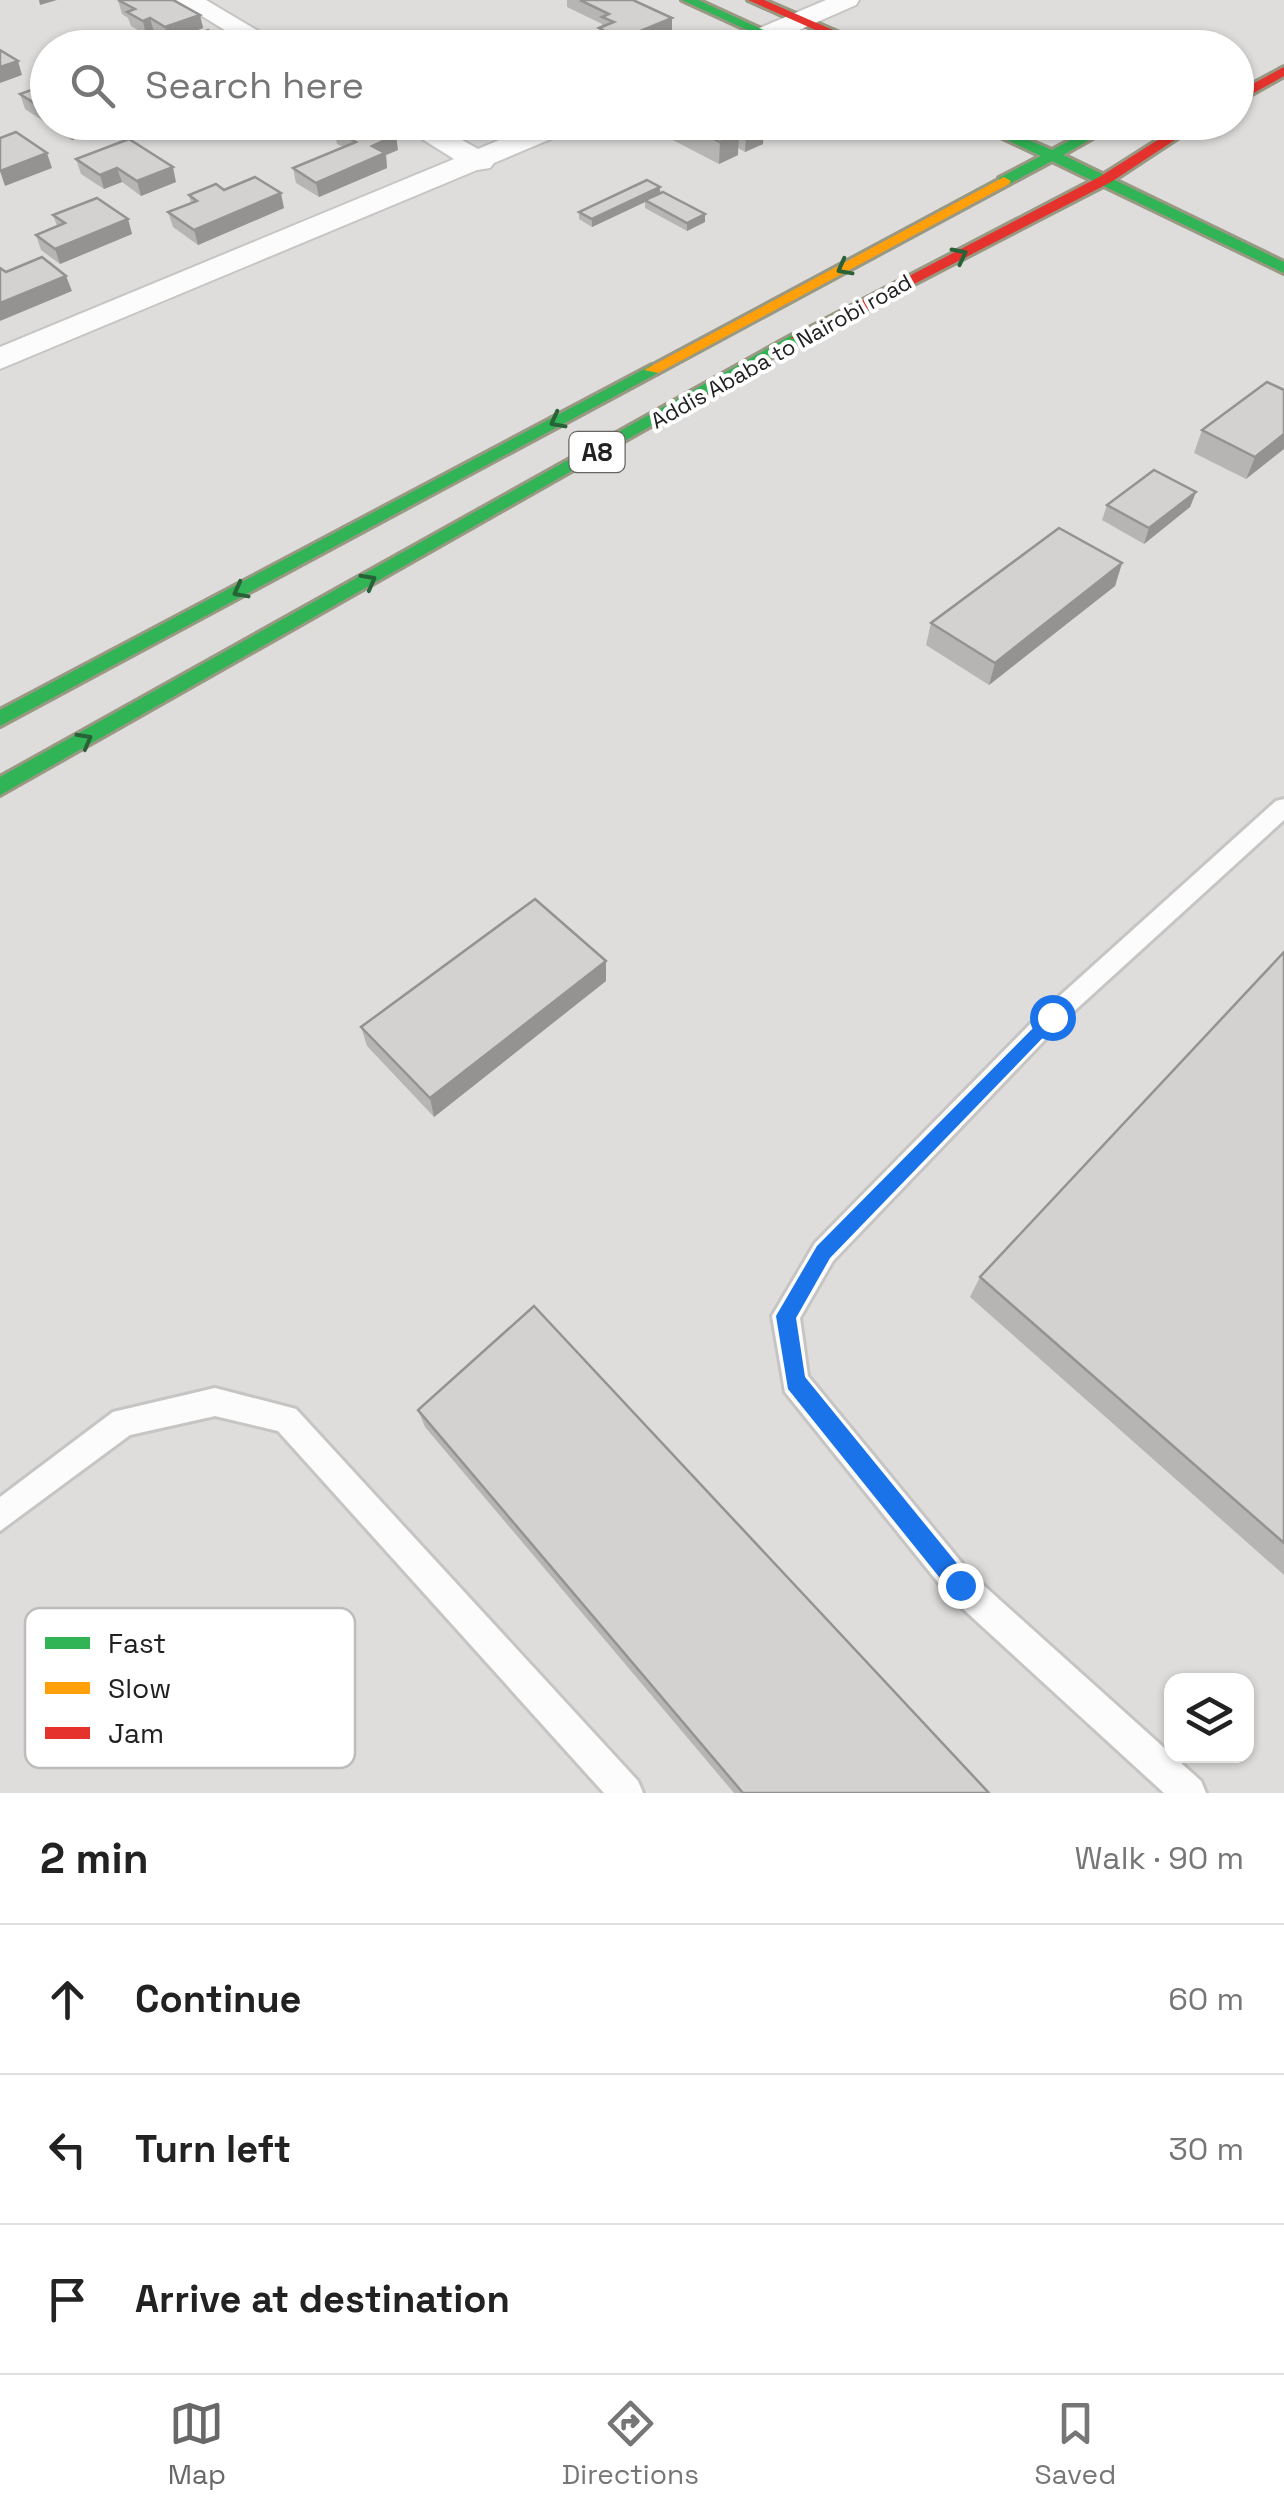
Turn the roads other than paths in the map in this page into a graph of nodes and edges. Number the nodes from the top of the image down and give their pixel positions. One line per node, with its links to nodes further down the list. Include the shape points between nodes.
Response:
1 (188, 0): 6 (street)
2 (688, 0): 7 (main road)
3 (754, 0): 5 (main road)
4 (847, 0): 5 (street)
5 (801, 20): 8 (street); 9 (main road)
6 (242, 30)
7 (756, 30)
8 (775, 30)
9 (825, 30)
10 (1284, 71): 11 (main road)
11 (1254, 88)
12 (442, 140): 20 (street)
13 (528, 140): 20 (street)
14 (1018, 140): 18 (main road)
15 (1083, 140): 18 (main road, Addis Ababa to Nairobi road / A8)
16 (1091, 140): 19 (main road)
17 (1166, 140): 19 (main road, Addis Ababa to Nairobi road / A8)
18 (1056, 156): 21 (main road); 24 (main road, Addis Ababa to Nairobi road / A8, one-way to 24)
19 (1135, 158): 21 (main road, Addis Ababa to Nairobi road / A8)
20 (480, 162): 23 (street)
21 (1106, 179): 22 (main road); 25 (main road, Addis Ababa to Nairobi road / A8, one-way to 21, via 798,338)
22 (1284, 268)
23 (0, 359)
24 (0, 719)
25 (0, 787)
26 (1284, 807): 29 (lane, via 1052,1017 824,1252 786,1316 795,1382 960,1585)
27 (0, 1516): 28 (lane, via 123,1422 216,1402 286,1419)
28 (626, 1793)
29 (1189, 1793)

